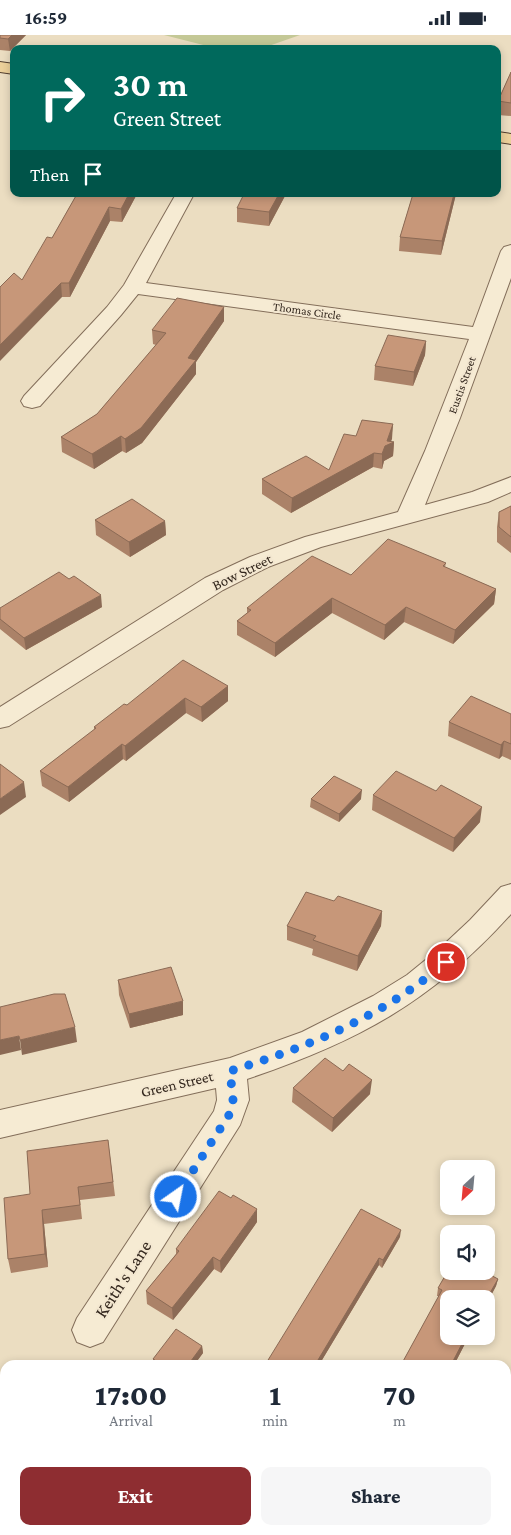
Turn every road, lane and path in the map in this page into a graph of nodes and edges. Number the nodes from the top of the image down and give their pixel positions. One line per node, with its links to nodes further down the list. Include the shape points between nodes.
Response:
1 (184, 197): 3 (street)
2 (511, 251): 4 (street, Eustis Street)
3 (133, 287): 4 (street, Thomas Circle); 5 (street)
4 (481, 334): 7 (street, Eustis Street, via 455,406)
5 (32, 401)
6 (511, 484): 7 (street, Bow Street, via 480,497)
7 (408, 517): 8 (street, Bow Street, via 313,542 259,562 214,584)
8 (6, 709)
9 (511, 895): 10 (street, Green Street, via 456,953 378,1011 320,1039)
10 (230, 1071): 11 (street, Green Street); 12 (street, Keith's Lane, via 233,1100 229,1115)
11 (0, 1124)
12 (90, 1330)

